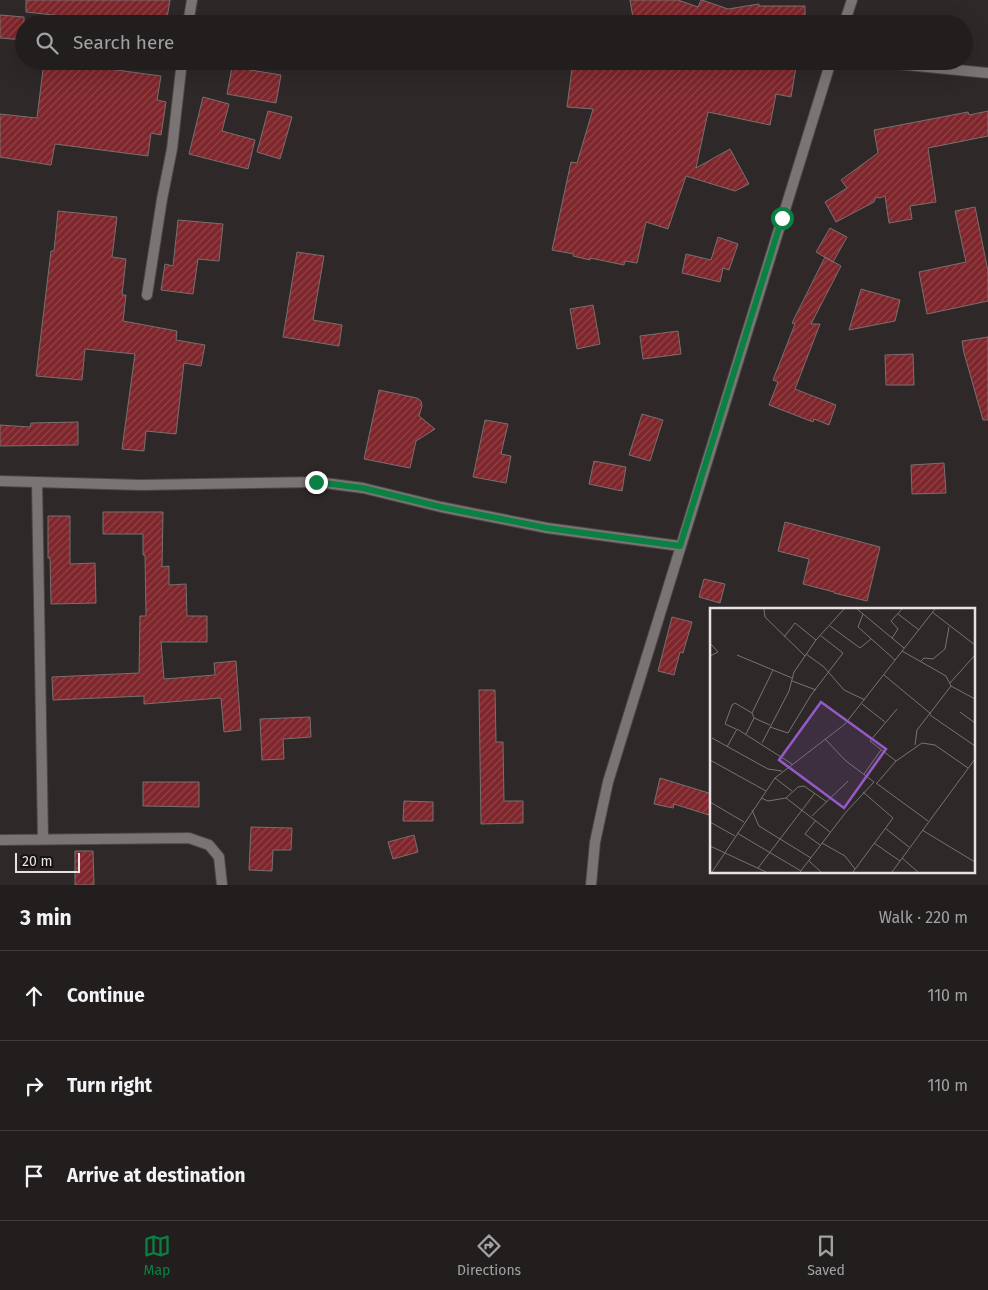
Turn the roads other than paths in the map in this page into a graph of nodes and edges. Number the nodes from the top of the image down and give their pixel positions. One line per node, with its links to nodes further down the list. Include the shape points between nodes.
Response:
1 (192, 0): 3 (street)
2 (852, 0): 4 (street)
3 (190, 15)
4 (847, 15)
5 (181, 70): 9 (street, via 172,149)
6 (828, 70): 12 (street)
7 (958, 70): 8 (street)
8 (988, 73)
9 (147, 295)
10 (0, 481): 11 (street)
11 (37, 482): 12 (street, via 140,485 316,482 363,488 547,528); 14 (street)
12 (680, 546): 16 (street, via 608,782 594,842)
13 (0, 840): 14 (street)
14 (43, 840): 15 (street, via 189,838 209,845 219,856)
15 (222, 885)
16 (591, 885)

